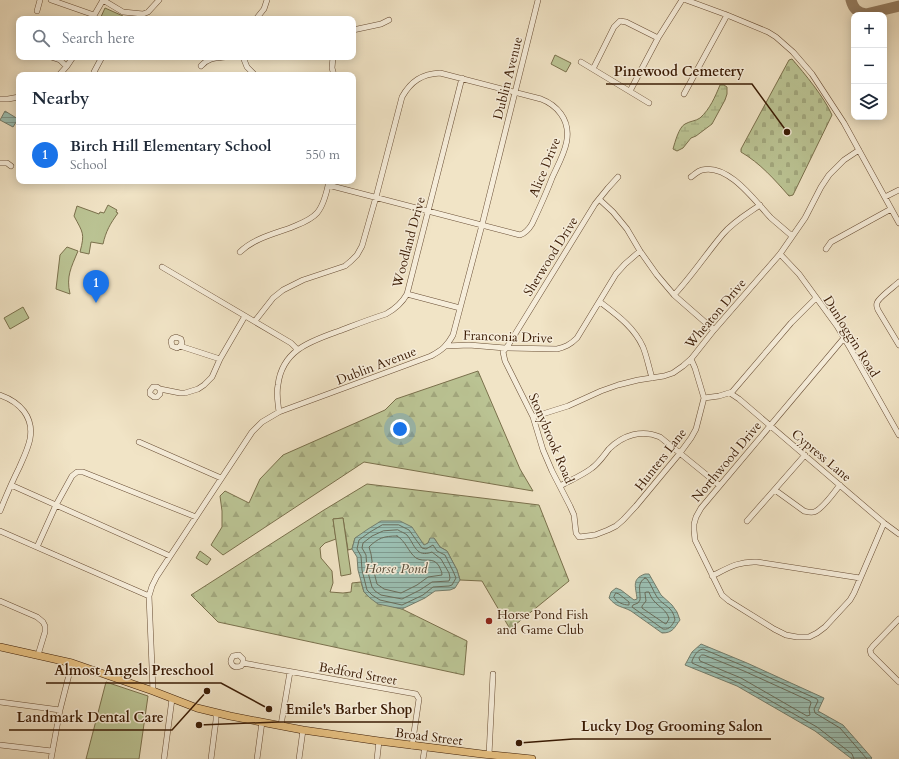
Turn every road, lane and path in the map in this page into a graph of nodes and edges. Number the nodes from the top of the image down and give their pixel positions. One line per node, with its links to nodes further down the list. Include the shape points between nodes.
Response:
1 (40, 0): 9 (street)
2 (51, 0): 11 (street)
3 (102, 0): 12 (street); 13 (street, via 123,12)
4 (159, 0): 14 (street)
5 (267, 0): 15 (street)
6 (538, 0): 34 (street, Dublin Avenue)
7 (682, 0): 18 (street)
8 (686, 0): 10 (street)
9 (37, 11)
10 (727, 15): 36 (street); 40 (street, via 768,32 793,52 826,95)
11 (91, 16)
12 (94, 16)
13 (142, 16)
14 (147, 16)
15 (258, 16)
16 (389, 20): 17 (street)
17 (356, 29)
18 (658, 38): 28 (street, via 620,21 614,27); 35 (street)
19 (59, 60): 26 (street)
20 (70, 60): 26 (street)
21 (100, 60): 30 (street)
22 (208, 60): 27 (street)
23 (244, 60): 31 (street)
24 (333, 60): 32 (street)
25 (581, 62): 28 (street)
26 (66, 66): 29 (street)
27 (201, 66)
28 (593, 69): 35 (street)
29 (62, 72)
30 (94, 72)
31 (252, 72)
32 (333, 72)
33 (462, 78): 34 (street); 48 (street, via 431,73 412,82 406,89); 53 (street, Woodland Drive)
34 (515, 92): 55 (street, Dublin Avenue); 55 (street, Alice Drive, via 545,100 556,108 567,127 566,146 532,224 524,234 518,235)
35 (630, 92): 39 (street)
36 (684, 94)
37 (16, 98): 38 (street)
38 (0, 99)
39 (649, 104)
40 (859, 150): 49 (street); 56 (street, Wheaton Drive, via 829,175)
41 (0, 163): 42 (street)
42 (11, 166)
43 (618, 177): 50 (street, Sherwood Drive)
44 (691, 177): 51 (street, via 702,170 725,173)
45 (328, 184): 59 (street, via 321,206 314,216 251,244)
46 (331, 184): 48 (street)
47 (899, 190): 49 (street)
48 (376, 197): 53 (street); 69 (street, via 357,255 345,266 303,280 283,290 273,298)
49 (885, 197): 52 (street)
50 (599, 199): 58 (street, via 627,229); 75 (street, Sherwood Drive)
51 (760, 205): 56 (street); 64 (street, via 724,233)
52 (891, 208): 54 (street); 57 (street, via 831,242)
53 (428, 210): 55 (street); 63 (street, Woodland Drive)
54 (899, 223)
55 (482, 225): 67 (street, Dublin Avenue)
56 (792, 236): 60 (street, Wheaton Drive)
57 (826, 249)
58 (640, 251): 64 (street); 66 (street, Franconia Drive, via 616,274)
59 (240, 252)
60 (780, 254): 65 (street, Dunloggin Road, via 799,274); 70 (street, Wheaton Drive)
61 (162, 267): 68 (street)
62 (899, 282): 72 (street, via 880,298 877,304)
63 (407, 294): 67 (street); 76 (street, Woodland Drive, via 400,304 386,314 320,338)
64 (674, 295): 70 (street)
65 (816, 298): 71 (street, Dunloggin Road); 81 (street)
66 (600, 302): 75 (street, Franconia Drive, via 577,338 564,348); 79 (street, via 635,333)
67 (460, 308): 74 (street, Dublin Avenue, via 453,335)
68 (245, 316): 69 (street); 77 (street)
69 (255, 321): 76 (street, via 291,343)
70 (714, 330): 78 (street, Wheaton Drive)
71 (844, 338): 86 (street, Northwood Drive); 87 (street, Dunloggin Road)
72 (899, 345)
73 (180, 346): 77 (street)
74 (446, 346): 75 (street, Franconia Drive); 84 (street, Dublin Avenue, via 431,356)
75 (505, 348): 85 (street, Stonybrook Road, via 505,361)
76 (297, 350): 84 (street, Woodland Drive, via 280,373 277,385)
77 (220, 359): 80 (street, via 212,377 198,389 185,393)
78 (691, 359): 79 (street, Wheaton Drive, via 673,373); 83 (street, Hunters Lane)
79 (652, 378): 85 (street, Wheaton Drive, via 618,385 568,406)
80 (160, 389)
81 (730, 393): 83 (street); 86 (street, Cypress Lane)
82 (0, 395): 92 (street, via 13,400 21,407 29,421 29,444)
83 (704, 398): 89 (street, Hunters Lane, via 696,429)
84 (279, 412): 91 (street, Dublin Avenue, via 256,427)
85 (533, 417): 95 (street, Stonybrook Road, via 543,450)
86 (770, 426): 90 (street, Cypress Lane); 93 (street, Northwood Drive)
87 (899, 435)
88 (139, 442): 91 (street)
89 (680, 453): 93 (street); 95 (street, via 656,436 646,433 632,434 616,443 590,470); 104 (street, Hunters Lane, via 624,520 595,535)
90 (805, 456): 94 (street, Cypress Lane); 96 (street)
91 (221, 478): 99 (street, Dublin Avenue)
92 (11, 485): 97 (street); 98 (street)
93 (719, 485): 107 (street, Northwood Drive, via 701,508 696,517 694,530 695,540)
94 (840, 485): 96 (street, via 818,510 810,512 804,511); 101 (street, Cypress Lane)
95 (560, 486): 104 (street, Stonybrook Road, via 574,515 576,533)
96 (775, 490): 100 (street)
97 (56, 506): 99 (street, via 72,476 77,472 83,472); 105 (street); 106 (street)
98 (0, 511)
99 (196, 517): 106 (street, Dublin Avenue)
100 (747, 521)
101 (884, 523): 103 (street, Cypress Lane); 108 (street, Northwood Drive)
102 (0, 531): 105 (street)
103 (899, 534)
104 (579, 537)
105 (37, 547): 109 (street)
106 (170, 556): 109 (street, Dublin Avenue)
107 (712, 576): 108 (street, via 739,563 757,562); 108 (street, Northwood Drive, via 722,595 729,601 774,629 797,637 809,637 825,627 850,600)
108 (860, 578)
109 (149, 596): 119 (street, Dublin Avenue)
110 (0, 601): 113 (street, via 43,622 46,632)
111 (899, 620): 118 (street, via 870,650)
112 (0, 648): 113 (main road, Broad Street)
113 (38, 655): 114 (main road, Broad Street)
114 (72, 663): 119 (main road, Broad Street); 122 (street)
115 (243, 663): 116 (street, Bedford Street)
116 (290, 672): 125 (street); 129 (street, Bedford Street, via 416,694 419,699)
117 (492, 674): 132 (street)
118 (899, 682)
119 (153, 691): 120 (main road, Broad Street)
120 (172, 699): 123 (main road, Broad Street); 134 (street)
121 (0, 702): 122 (street)
122 (60, 710): 131 (street)
123 (216, 713): 124 (main road, Broad Street); 135 (street)
124 (262, 722): 125 (main road, Broad Street); 136 (street)
125 (281, 725): 126 (main road, Broad Street)
126 (303, 730): 127 (main road, Broad Street); 137 (street)
127 (379, 742): 129 (main road, Broad Street); 138 (street)
128 (0, 745): 131 (street)
129 (412, 746): 130 (main road, Broad Street)
130 (425, 748): 132 (main road, Broad Street); 139 (street)
131 (52, 751): 133 (street)
132 (489, 755): 140 (main road, Broad Street)
133 (51, 759)
134 (164, 759)
135 (211, 759)
136 (257, 759)
137 (299, 759)
138 (377, 759)
139 (423, 759)
140 (532, 759)

